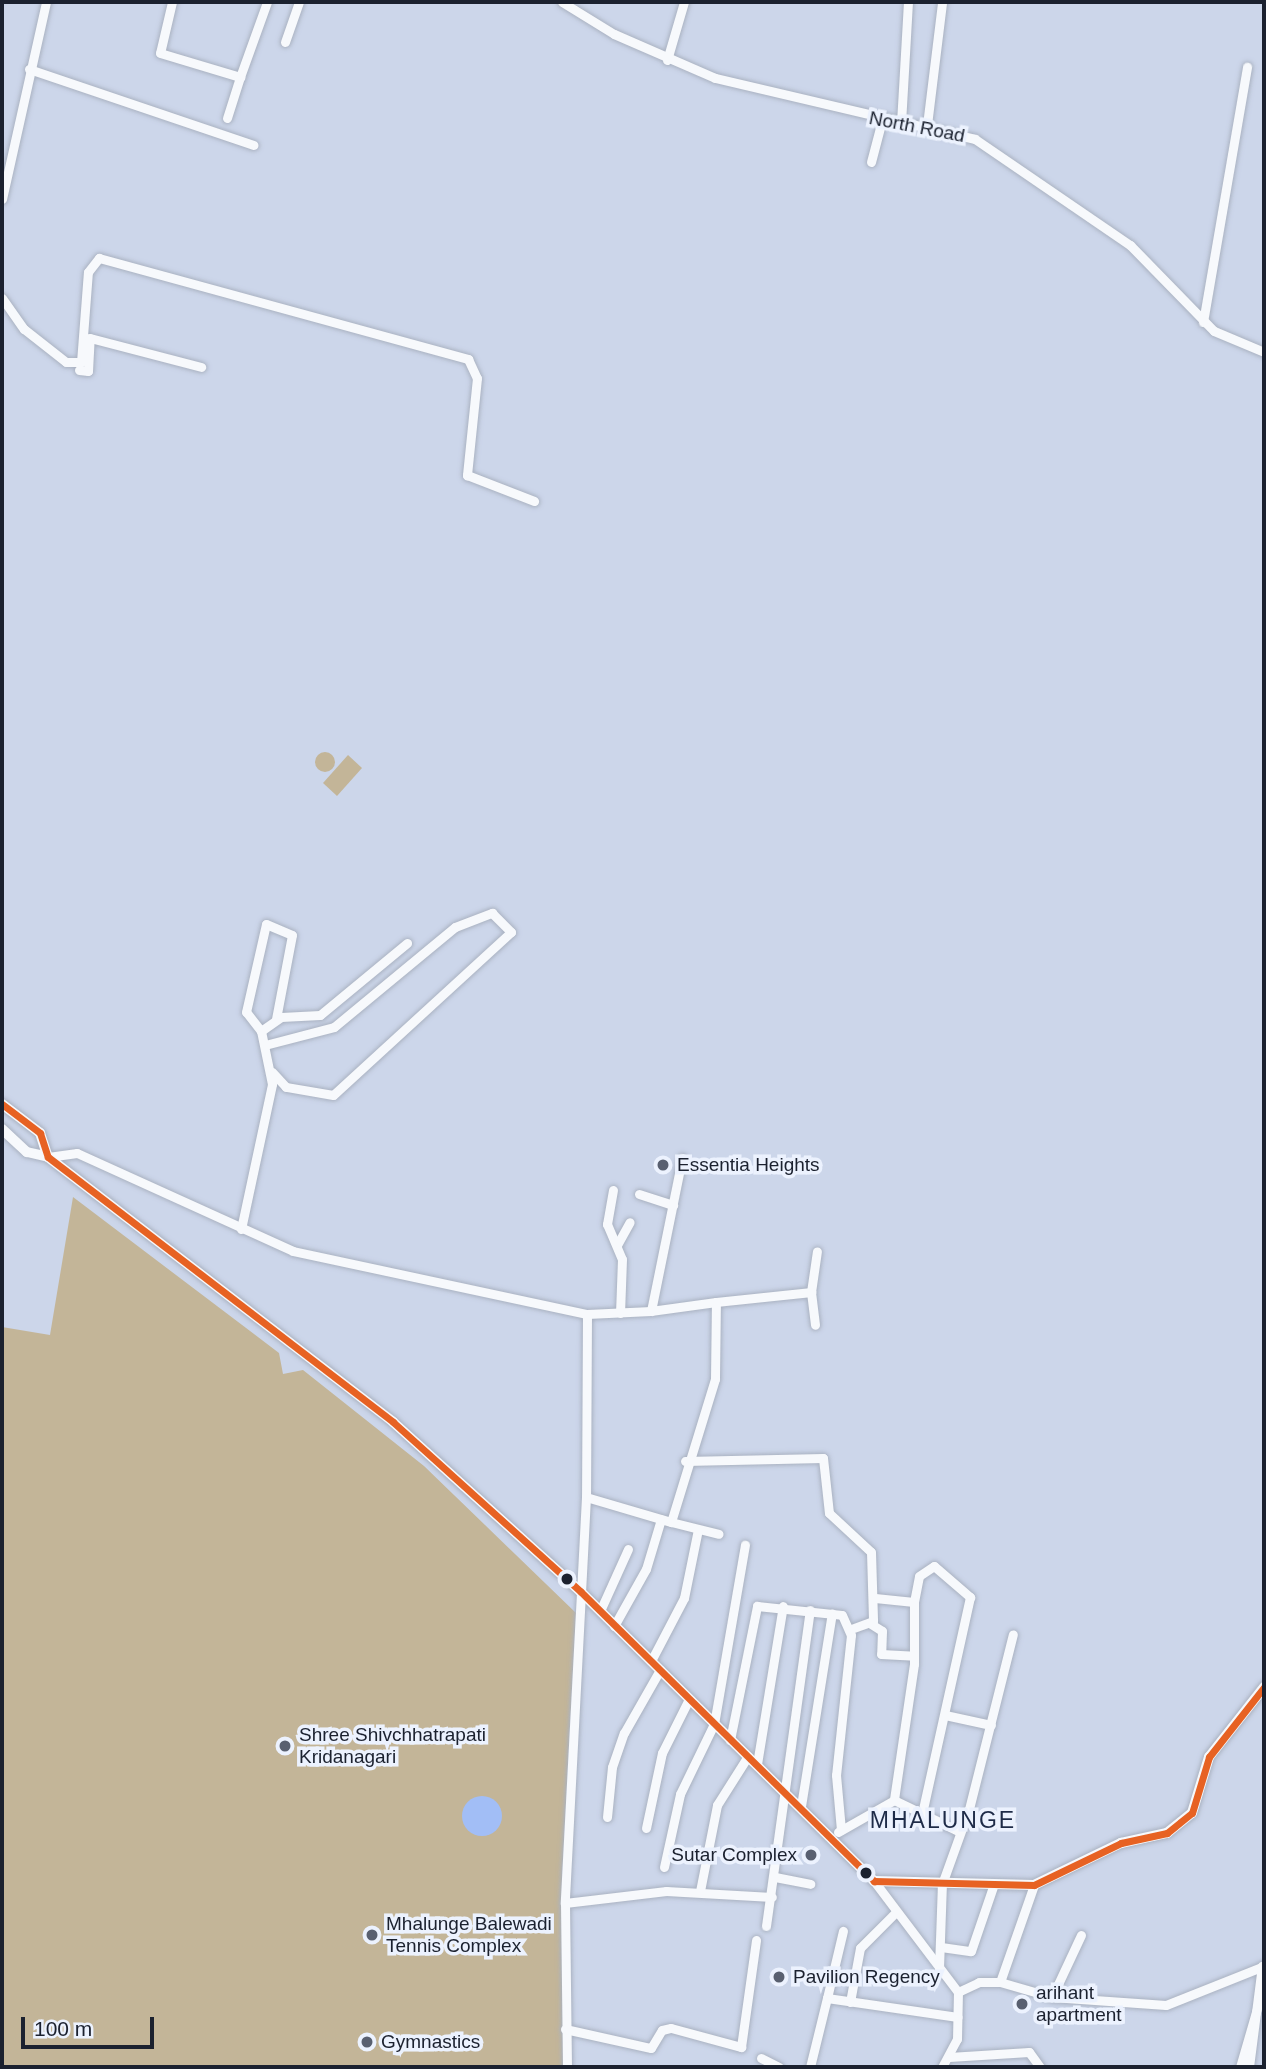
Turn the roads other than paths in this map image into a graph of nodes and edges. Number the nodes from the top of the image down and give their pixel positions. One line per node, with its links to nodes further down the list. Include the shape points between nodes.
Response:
1 (46, 2): 12 (street)
2 (172, 2): 13 (street, via 160,53)
3 (267, 2): 13 (street)
4 (299, 2): 9 (street)
5 (562, 2): 10 (street, North Road)
6 (684, 2): 10 (street)
7 (908, 2): 16 (street)
8 (942, 2): 17 (street)
9 (285, 42)
10 (667, 60): 15 (street, North Road, via 761,93)
11 (1247, 67): 22 (street)
12 (29, 69): 18 (street); 20 (street)
13 (240, 76): 14 (street)
14 (227, 118)
15 (883, 120): 16 (street, North Road); 19 (street)
16 (901, 123): 17 (street, North Road)
17 (927, 125): 22 (street, North Road, via 975,139 1105,227)
18 (253, 145)
19 (871, 162)
20 (2, 199)
21 (2, 298): 26 (street, via 23,329 66,362 81,362 88,272 99,258 468,359 477,378 467,475)
22 (1203, 322): 23 (street, North Road)
23 (1264, 352)
24 (201, 367): 25 (street, via 90,338 88,371)
25 (79, 370)
26 (534, 501)
27 (407, 943): 28 (street, via 320,1015)
28 (276, 1019): 29 (street); 29 (street, via 292,935 266,924 247,1005)
29 (261, 1031): 30 (street)
30 (265, 1045): 31 (street); 31 (street, via 334,1027 455,927 492,913 512,932 332,1095 286,1087)
31 (272, 1072): 40 (street)
32 (2, 1104): 34 (main road, via 40,1133)
33 (2, 1129): 34 (main road, via 27,1152)
34 (48, 1157): 40 (street, via 77,1153); 56 (main road, via 393,1422)
35 (682, 1158): 38 (street)
36 (613, 1190): 41 (street, via 607,1224)
37 (639, 1194): 38 (street)
38 (673, 1205): 45 (street)
39 (630, 1222): 41 (street)
40 (242, 1229): 47 (street, via 293,1251)
41 (617, 1245): 46 (street)
42 (817, 1251): 43 (street)
43 (811, 1292): 44 (street); 48 (street)
44 (716, 1302): 45 (street); 49 (street, via 715,1379)
45 (651, 1311): 46 (street)
46 (620, 1312): 47 (street)
47 (587, 1314): 50 (street)
48 (815, 1325)
49 (685, 1461): 51 (street); 57 (street, via 822,1457 829,1513 869,1546)
50 (586, 1497): 51 (street); 56 (street)
51 (666, 1521): 52 (street); 64 (street)
52 (698, 1529): 53 (street); 68 (street, via 684,1598)
53 (719, 1534)
54 (745, 1545): 73 (street)
55 (628, 1549): 61 (street)
56 (581, 1592): 61 (main road); 95 (street)
57 (875, 1598): 58 (street); 63 (street)
58 (914, 1602): 67 (street); 72 (street, via 919,1577 934,1566 968,1593)
59 (783, 1606): 60 (street); 75 (street, via 761,1603 754,1611); 76 (street)
60 (810, 1610): 62 (street); 77 (street)
61 (600, 1611): 64 (main road)
62 (832, 1613): 65 (street, via 848,1619); 79 (street)
63 (871, 1624): 65 (street); 67 (street, via 883,1631 881,1654)
64 (614, 1626): 68 (main road)
65 (851, 1629): 83 (street, via 836,1775)
66 (1013, 1634): 74 (street)
67 (914, 1656): 78 (street)
68 (651, 1661): 69 (main road)
69 (660, 1670): 71 (main road); 81 (street, via 624,1732 612,1768)
70 (1264, 1687): 92 (main road, via 1220,1737 1183,1824 1084,1858)
71 (689, 1699): 73 (main road); 82 (street, via 662,1753)
72 (945, 1715): 74 (street); 80 (street)
73 (714, 1724): 75 (main road); 86 (street, via 683,1784)
74 (991, 1725): 84 (street)
75 (730, 1740): 76 (main road)
76 (752, 1760): 77 (main road); 93 (street, via 717,1805)
77 (782, 1787): 79 (main road); 87 (street)
78 (894, 1800): 80 (street); 83 (street)
79 (800, 1806): 85 (main road)
80 (922, 1814): 84 (street)
81 (607, 1817)
82 (646, 1828)
83 (841, 1829): 85 (street)
84 (958, 1831): 90 (street)
85 (830, 1837): 88 (main road)
86 (664, 1867)
87 (775, 1877): 89 (street); 94 (street)
88 (874, 1881): 90 (main road); 96 (street)
89 (810, 1884)
90 (942, 1884): 91 (main road); 101 (street)
91 (994, 1884): 92 (main road); 101 (street, via 971,1951)
92 (1034, 1885): 104 (street)
93 (700, 1891): 94 (street); 95 (street)
94 (772, 1897): 97 (street)
95 (565, 1903): 111 (street)
96 (897, 1912): 103 (street); 108 (street, via 860,1948)
97 (766, 1926)
98 (843, 1931): 107 (street)
99 (1081, 1935): 106 (street)
100 (756, 1940): 111 (street, via 741,2047 671,2028 662,2030 651,2048)
101 (941, 1947): 103 (street)
102 (1263, 1966): 106 (street, via 1166,2006); 109 (street)
103 (939, 1968): 105 (street)
104 (1000, 1982): 105 (street, via 979,1982); 106 (street)
105 (958, 1992): 110 (street)
106 (1052, 1997)
107 (827, 1998): 108 (street); 117 (street)
108 (850, 2002): 110 (street)
109 (1258, 2005): 120 (street); 121 (street)
110 (957, 2017): 112 (street)
111 (565, 2029): 115 (street)
112 (949, 2057): 114 (street); 118 (street)
113 (761, 2058): 116 (street)
114 (977, 2063): 119 (street, via 1028,2052)
115 (567, 2067)
116 (779, 2067)
117 (810, 2067)
118 (942, 2067)
119 (1040, 2067)
120 (1240, 2067)
121 (1249, 2067)

